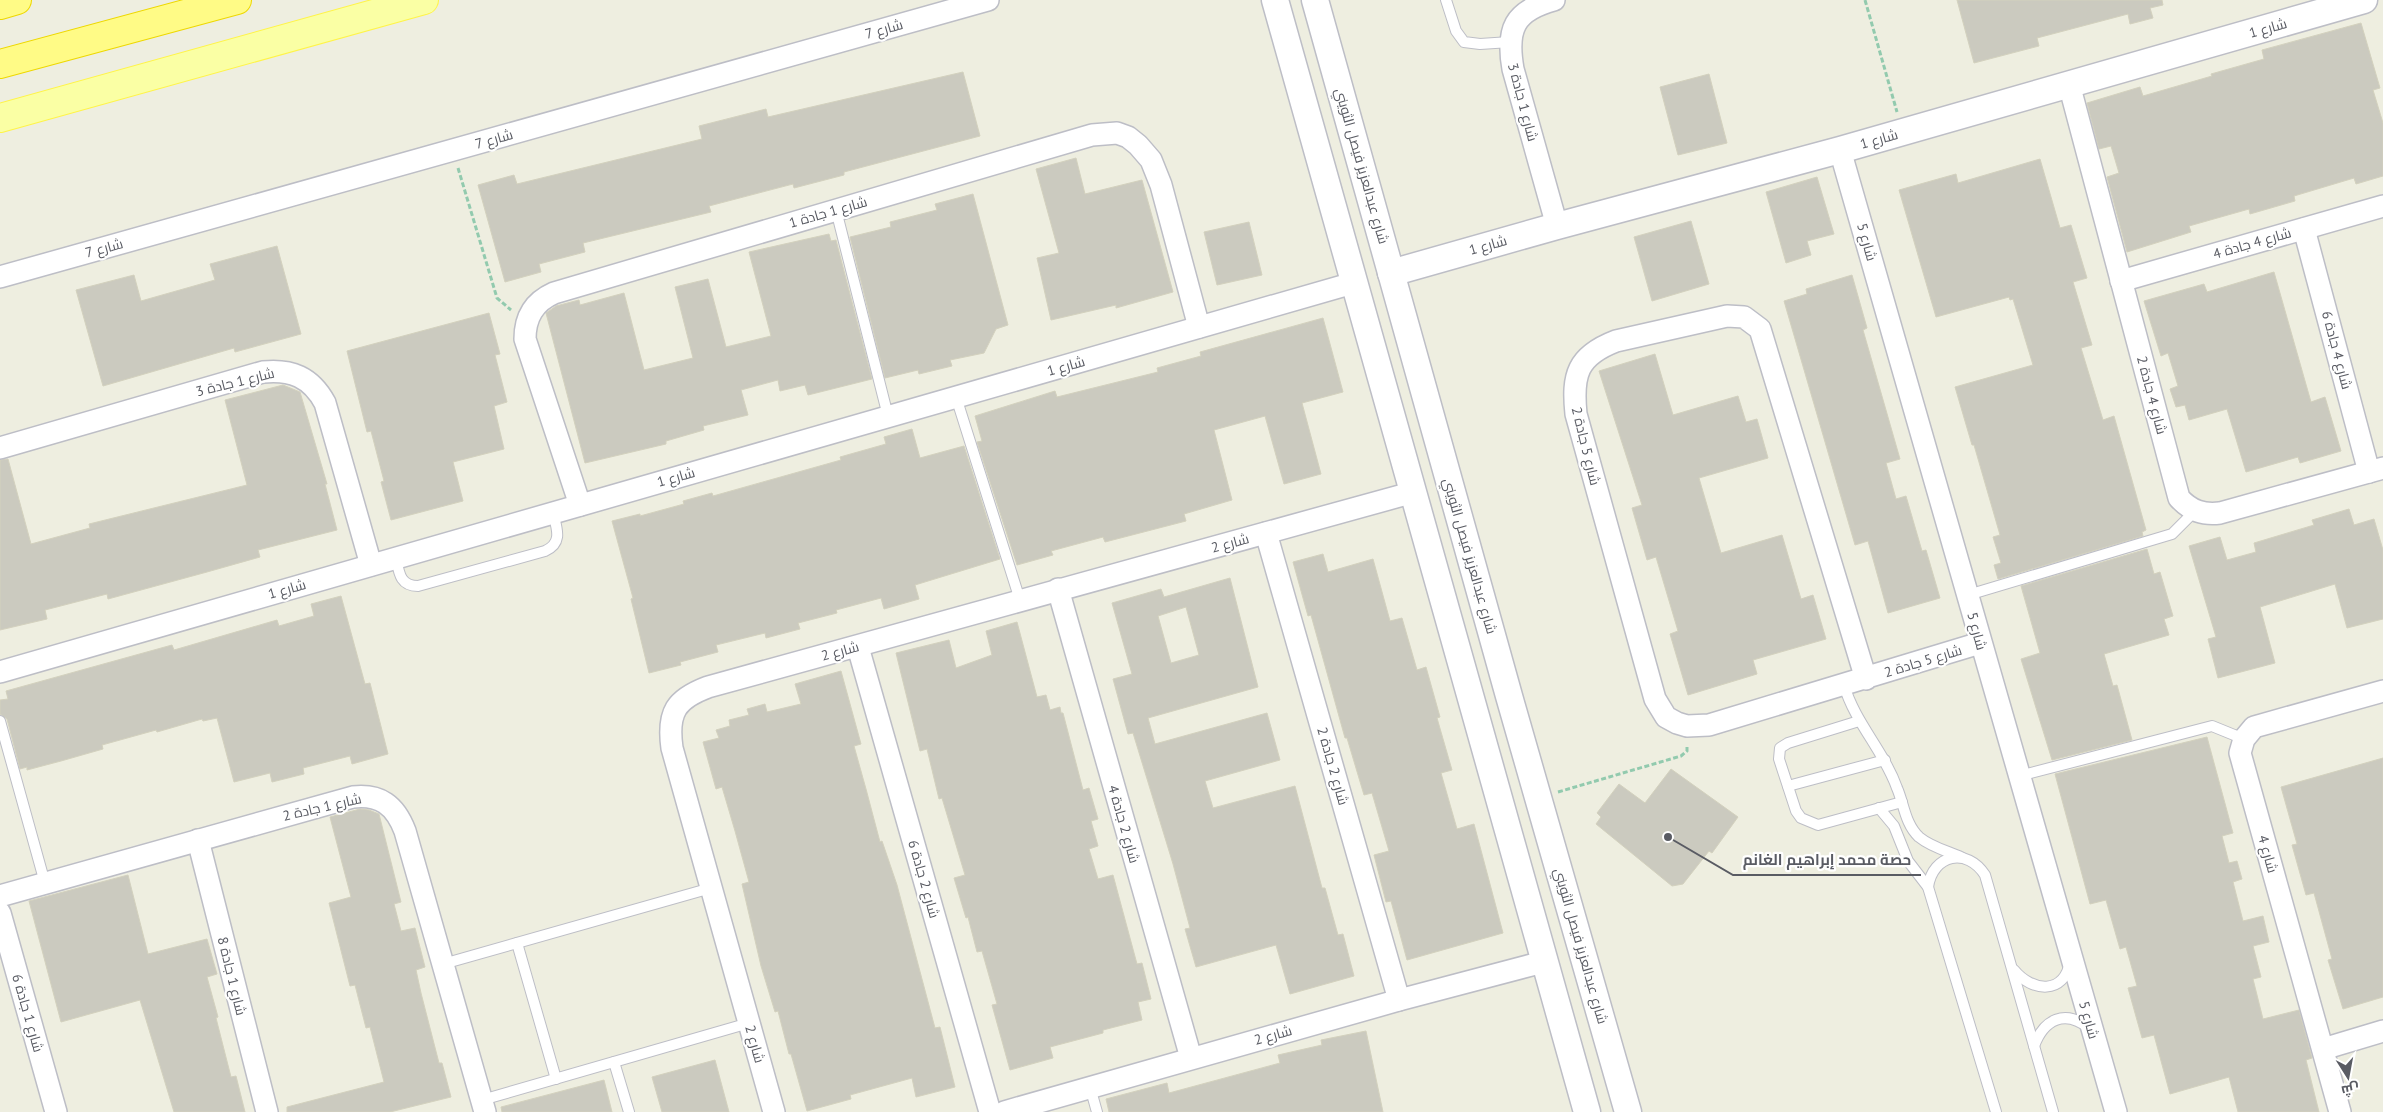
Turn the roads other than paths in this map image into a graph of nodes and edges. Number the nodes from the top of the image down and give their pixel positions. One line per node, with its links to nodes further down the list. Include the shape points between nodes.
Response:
1 (17, 0): 10 (highway)
2 (236, 0): 13 (highway)
3 (424, 0): 15 (main road)
4 (988, 0): 22 (street, شارع 7)
5 (1314, 0): 9 (street, via 1297,6); 21 (street, شارع عبدالعزيز فيصل الثويني)
6 (1446, 0): 12 (lane, via 1456,31 1464,42)
7 (1554, 0): 12 (street, شارع 1 جادة 3, via 1538,4 1524,13 1513,28)
8 (2364, 0): 11 (street, شارع 1)
9 (1276, 4): 24 (street)
10 (0, 5)
11 (2309, 8): 14 (street, شارع 1)
12 (1510, 42): 19 (street, شارع 1 جادة 3, via 1513,69)
13 (0, 64)
14 (2069, 84): 16 (street, شارع 1); 23 (street, شارع 4 جادة 2)
15 (0, 118)
16 (1840, 150): 19 (street, شارع 1); 38 (street, شارع 5)
17 (2383, 206): 20 (street, شارع 4 جادة 4)
18 (836, 210): 25 (street, شارع 1 جادة 1, via 1092,134 1117,133 1138,145 1156,171); 27 (lane); 31 (street, شارع 1 جادة 1, via 543,298 529,315 525,331 527,351)
19 (1557, 226): 21 (street, شارع 1)
20 (2304, 228): 23 (street, شارع 4 جادة 4); 29 (street, شارع 4 جادة 6)
21 (1392, 273): 46 (street, شارع عبدالعزيز فيصل الثويني)
22 (0, 277)
23 (2122, 280): 32 (street, شارع 4 جادة 2, via 2179,498)
24 (1353, 283): 25 (street, شارع 1); 30 (street)
25 (1199, 327): 26 (street, شارع 1)
26 (956, 397): 27 (street, شارع 1); 39 (lane)
27 (888, 416): 31 (street, شارع 1)
28 (0, 448): 36 (street, شارع 1 جادة 3, via 263,372 293,373 318,390 325,403)
29 (2376, 470): 32 (street, via 2220,513)
30 (1414, 492): 34 (street, شارع 2); 47 (street)
31 (580, 505): 33 (street, شارع 1)
32 (2195, 511): 38 (lane, via 2172,534)
33 (553, 513): 35 (street, شارع 1); 35 (lane, via 558,541 545,552 418,586 404,583)
34 (1266, 533): 37 (street, شارع 2); 70 (street, شارع 2 جادة 2)
35 (396, 558): 36 (street, شارع 1)
36 (371, 565): 42 (street, شارع 1)
37 (1058, 589): 39 (street, شارع 2); 76 (street, شارع 2 جادة 4)
38 (1968, 595): 40 (street, شارع 5)
39 (1020, 600): 41 (street, شارع 2)
40 (1980, 643): 43 (street, شارع 5 جادة 2); 54 (street, شارع 5)
41 (858, 646): 62 (street, شارع 2, via 708,687 692,693 677,705 671,719 672,748); 85 (street, شارع 2 جادة 6)
42 (0, 672)
43 (1866, 679): 44 (street, شارع 5 جادة 2); 44 (street, شارع 5 جادة 2, via 1760,329 1744,317 1727,316 1598,348 1582,364 1574,383 1576,414 1655,698 1666,717 1687,726 1717,723)
44 (1844, 685): 49 (lane)
45 (2383, 692): 50 (street, via 2254,727)
46 (1509, 696): 47 (street, via 1498,711 1480,712); 51 (street, شارع عبدالعزيز فيصل الثويني)
47 (1472, 707): 53 (street)
48 (0, 721): 60 (lane)
49 (1859, 721): 52 (lane); 55 (lane, via 1780,748 1779,759)
50 (2244, 739): 54 (lane, via 2212,726); 75 (street, شارع 4, via 2240,753)
51 (1525, 751): 53 (street, via 1511,740 1502,741 1488,752); 89 (street, شارع عبدالعزيز فيصل الثويني)
52 (1885, 760): 55 (lane); 56 (lane)
53 (1487, 761): 67 (street)
54 (2020, 776): 66 (street, شارع 5)
55 (1788, 786): 57 (lane, via 1796,811 1810,823 1826,824)
56 (1902, 802): 57 (lane); 59 (lane, via 1919,837)
57 (1879, 808): 61 (lane, via 1894,826 1908,860)
58 (198, 840): 60 (street, شارع 1 جادة 2); 68 (street, شارع 1 جادة 2, via 353,797 383,800 399,815 405,830); 82 (street, شارع 1 جادة 8)
59 (1962, 857): 61 (lane, via 1952,858 1934,868); 69 (lane, via 1980,866 1985,875)
60 (46, 883): 63 (street, شارع 1 جادة 2)
61 (1928, 887): 90 (lane)
62 (711, 888): 65 (lane); 71 (street, شارع 2)
63 (0, 896)
64 (0, 913): 81 (street, شارع 1 جادة 6)
65 (517, 943): 68 (lane); 78 (lane)
66 (2071, 956): 69 (lane, via 2063,979 2052,986 2029,984); 72 (street, شارع 5)
67 (1543, 962): 70 (street, شارع 2); 88 (street)
68 (443, 964): 80 (street, شارع 1 جادة 2)
69 (2012, 967): 74 (lane)
70 (1400, 1000): 76 (street, شارع 2)
71 (749, 1023): 77 (lane); 84 (street, شارع 2)
72 (2092, 1031): 74 (lane, via 2080,1021 2066,1018 2051,1022 2040,1032); 92 (street, شارع 5)
73 (2383, 1031): 75 (street)
74 (2034, 1046): 91 (lane)
75 (2323, 1048): 93 (street, شارع 4)
76 (1190, 1058): 79 (street, شارع 2)
77 (614, 1062): 78 (lane); 83 (lane)
78 (556, 1079): 80 (lane)
79 (1090, 1087): 86 (street, شارع 2); 87 (lane)
80 (483, 1106)
81 (56, 1112)
82 (267, 1112)
83 (628, 1112)
84 (774, 1112)
85 (990, 1112)
86 (1004, 1112)
87 (1097, 1112)
88 (1587, 1112)
89 (1628, 1112)
90 (1996, 1112)
91 (2053, 1112)
92 (2116, 1112)
93 (2340, 1112)

